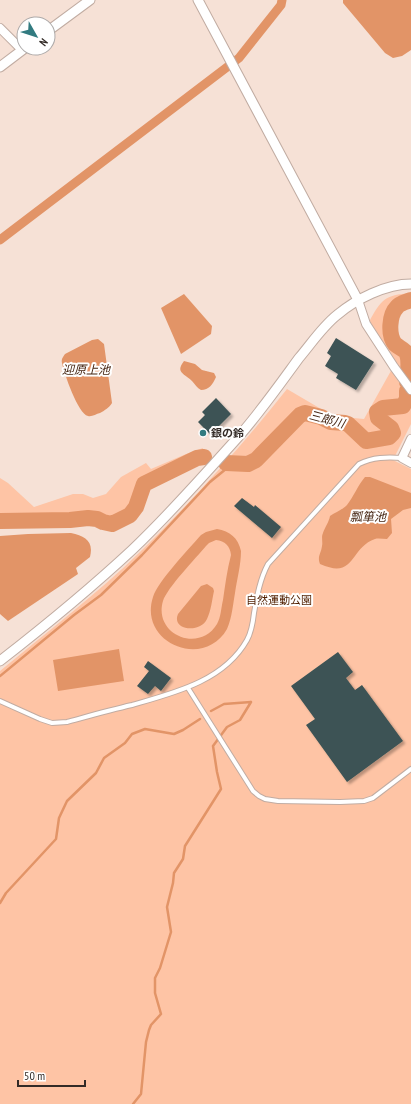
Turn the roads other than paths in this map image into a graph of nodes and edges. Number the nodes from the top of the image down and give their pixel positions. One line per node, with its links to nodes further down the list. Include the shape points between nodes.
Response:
1 (90, 0): 3 (street)
2 (198, 0): 9 (street)
3 (56, 25)
4 (0, 28): 5 (street)
5 (16, 43)
6 (16, 54): 7 (street)
7 (0, 67)
8 (411, 284): 9 (street, via 378,291)
9 (358, 300): 10 (street, via 366,324); 14 (street, via 336,315 240,435 156,526 98,580)
10 (411, 390)
11 (411, 438): 12 (street)
12 (402, 458): 13 (street); 15 (lane, via 368,460 354,468 268,564 263,573 247,641 219,671)
13 (411, 463)
14 (0, 661)
15 (188, 688): 16 (lane, via 67,722 52,723 40,720); 17 (lane, via 253,791 265,799 364,801 373,798)
16 (0, 701)
17 (411, 768)

